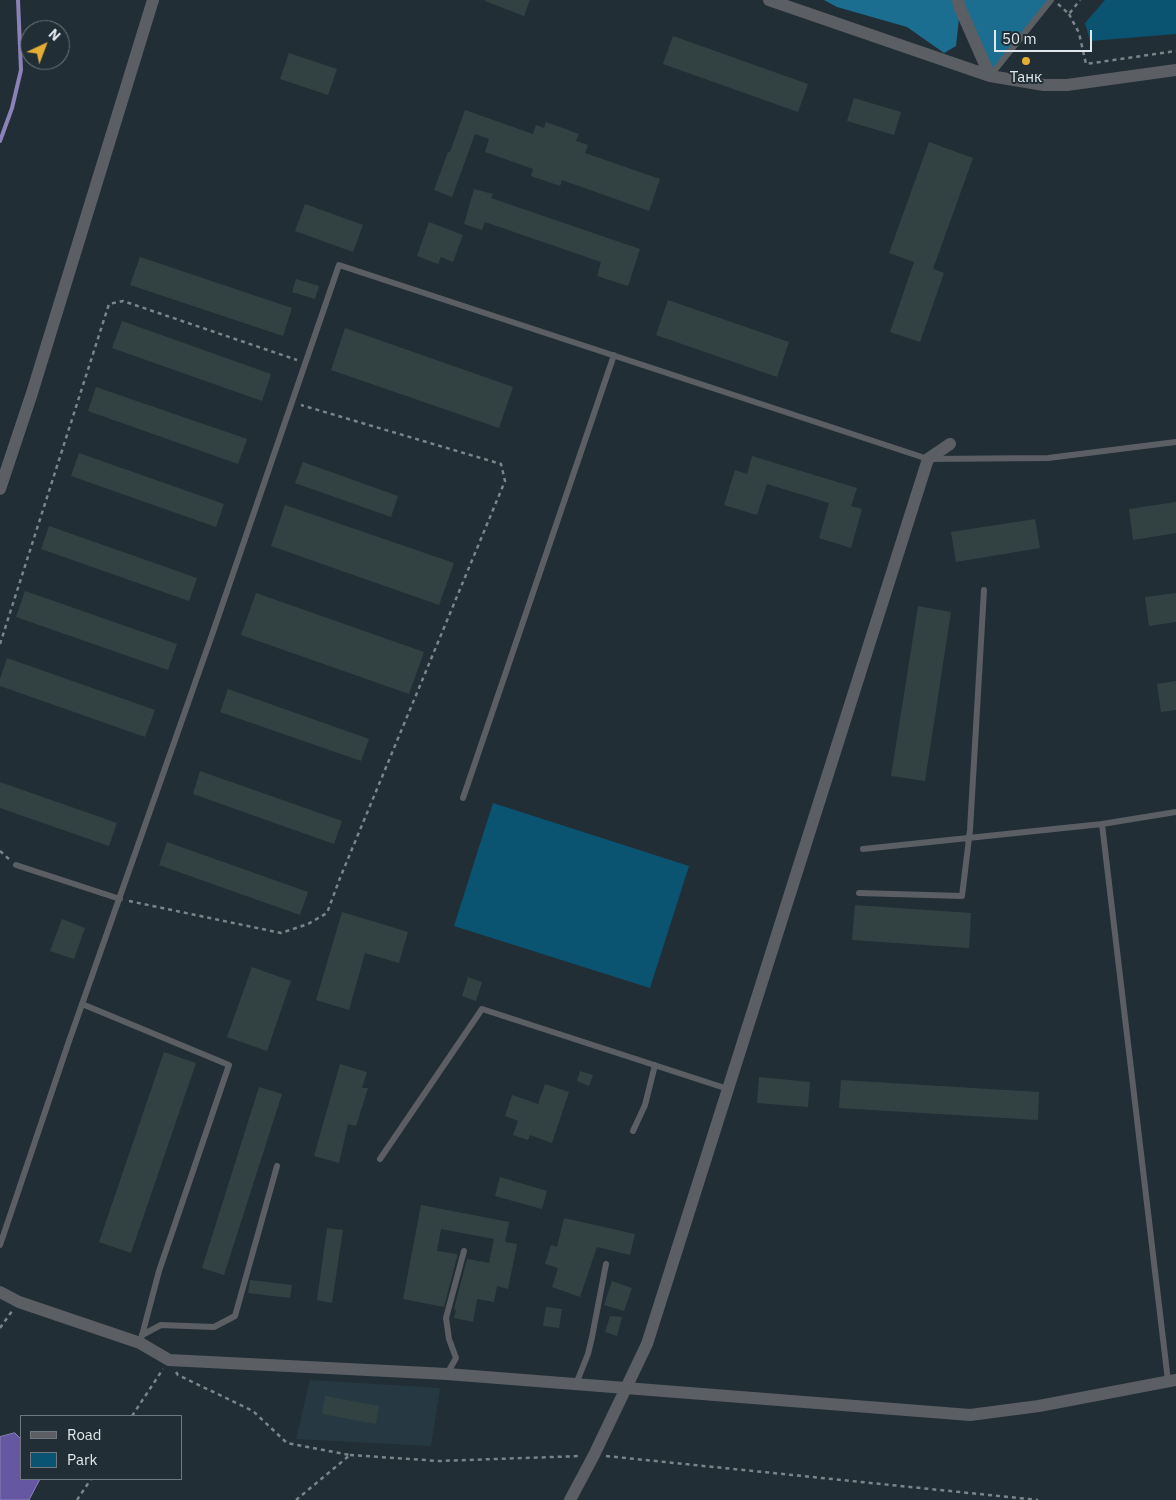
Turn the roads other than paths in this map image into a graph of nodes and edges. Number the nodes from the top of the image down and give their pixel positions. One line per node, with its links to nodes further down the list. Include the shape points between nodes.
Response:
1 (153, 0): 11 (street)
2 (769, 0): 6 (street)
3 (958, 0): 6 (street)
4 (1052, 0): 6 (lane)
5 (1176, 70): 6 (street, via 1067,85 1044,85)
6 (990, 76)
7 (614, 355): 10 (lane); 13 (lane); 20 (lane, via 339,265)
8 (1176, 442): 10 (lane, via 1048,458)
9 (950, 444): 10 (street)
10 (928, 459): 23 (street)
11 (0, 489)
12 (984, 590): 16 (lane)
13 (463, 798)
14 (1176, 812): 15 (lane)
15 (1102, 824): 16 (lane); 33 (lane)
16 (969, 838): 17 (lane); 19 (lane, via 962,896)
17 (863, 849)
18 (16, 866): 20 (lane)
19 (859, 893)
20 (120, 899): 21 (lane)
21 (82, 1004): 27 (lane); 31 (lane, via 229,1065 159,1271)
22 (655, 1066): 23 (lane); 24 (lane, via 645,1105); 25 (lane, via 482,1009)
23 (728, 1089): 35 (street, via 647,1344)
24 (633, 1131)
25 (380, 1159)
26 (277, 1166): 31 (lane, via 235,1316 214,1327 161,1325)
27 (0, 1245)
28 (464, 1251): 32 (lane, via 446,1318 456,1358)
29 (606, 1264): 34 (lane, via 588,1354)
30 (0, 1292): 31 (street, via 19,1302)
31 (141, 1339): 32 (street, via 169,1360)
32 (447, 1374): 34 (street)
33 (1172, 1380): 35 (street, via 1039,1406 970,1415)
34 (576, 1384): 35 (street)
35 (626, 1387): 36 (street)
36 (570, 1500)

